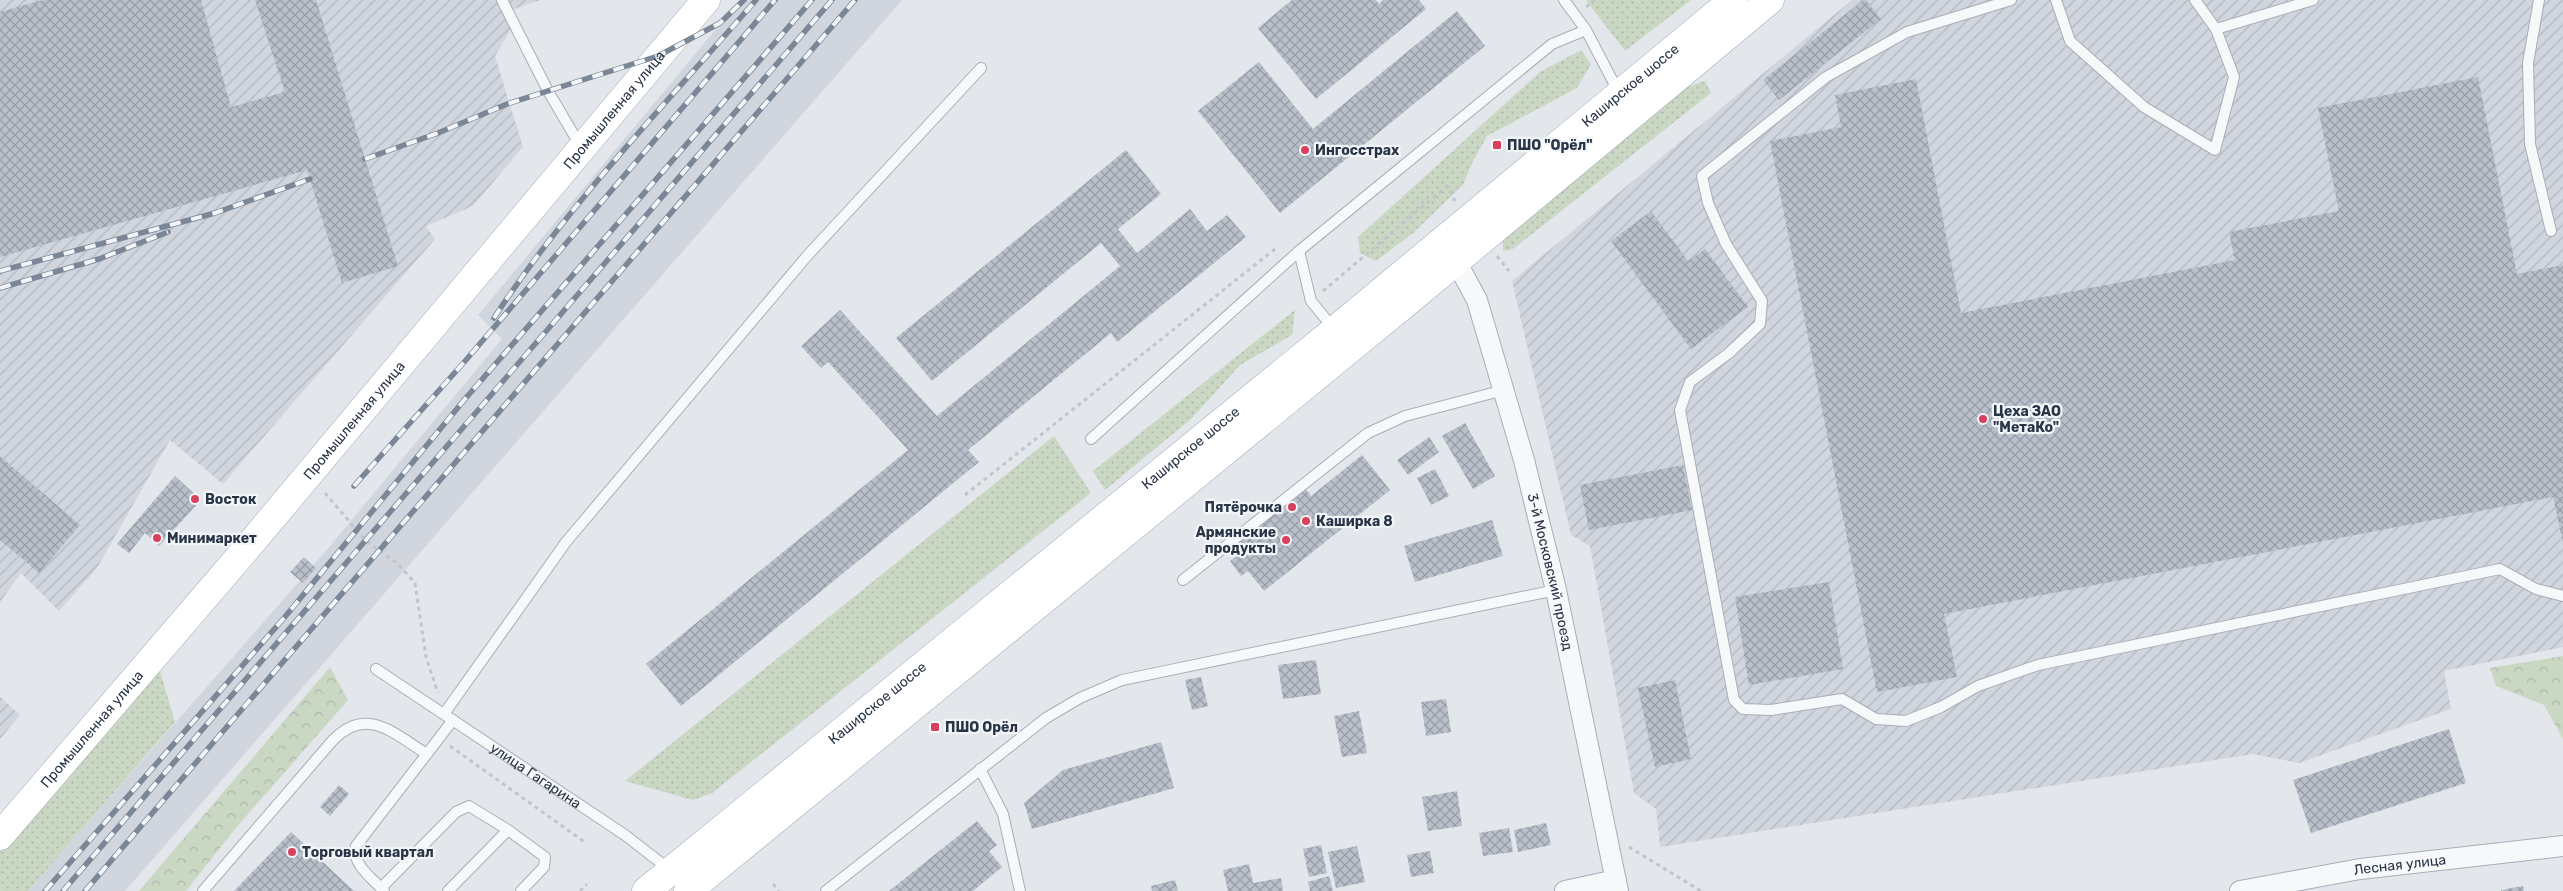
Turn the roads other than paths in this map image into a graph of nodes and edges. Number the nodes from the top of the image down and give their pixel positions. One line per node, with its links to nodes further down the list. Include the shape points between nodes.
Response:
1 (502, 0): 15 (lane)
2 (706, 0): 15 (main road, Промышленная улица)
3 (1564, 0): 11 (lane)
4 (1733, 0): 14 (main road, Каширское шоссе)
5 (1770, 0): 18 (main road, Каширское шоссе)
6 (2011, 0): 24 (lane, via 1907,32 1826,77 1702,176 1708,204 1726,244 1762,301 1760,324 1729,353 1690,382 1680,410 1734,700 1742,709 1771,710 1842,699 1876,719 1906,721 1942,707 1978,686 2038,665 2500,569 2536,589)
7 (2056, 0): 12 (lane, via 2070,41 2144,107 2215,150 2234,77)
8 (2195, 0): 12 (lane)
9 (2313, 0): 12 (lane)
10 (2539, 0): 16 (lane, via 2528,63 2530,144)
11 (1586, 30): 14 (lane); 17 (lane, via 1552,44)
12 (2216, 30)
13 (981, 68): 26 (lane, via 807,256 566,542)
14 (1619, 93): 19 (main road, Каширское шоссе)
15 (581, 148): 30 (main road, Промышленная улица)
16 (2551, 230)
17 (1299, 251): 19 (lane, via 1312,301); 21 (lane)
18 (1456, 261): 20 (street, 3-й Московский проезд, via 1477,300); 33 (main road, Каширское шоссе)
19 (1335, 330): 33 (main road, Каширское шоссе)
20 (1504, 390): 22 (lane, via 1405,416 1368,433); 23 (street, 3-й Московский проезд)
21 (1091, 439)
22 (1183, 580)
23 (1556, 590): 28 (lane, via 1122,680 1080,698 1046,718); 32 (street, 3-й Московский проезд)
24 (2563, 596)
25 (376, 669): 26 (lane, улица Гагарина)
26 (449, 717): 27 (lane); 33 (lane, улица Гагарина, via 625,835)
27 (427, 754): 34 (lane, via 356,846 358,863); 35 (lane, via 374,723 361,722 349,726 333,740)
28 (980, 769): 39 (lane); 40 (lane, via 1004,819)
29 (508, 830): 34 (lane, via 475,808 462,808); 36 (lane); 37 (lane, via 546,860 542,869)
30 (0, 836)
31 (2563, 846): 42 (street, Лесная улица, via 2360,869)
32 (1617, 885): 41 (street)
33 (685, 886): 38 (main road, Каширское шоссе)
34 (383, 889)
35 (204, 891)
36 (448, 891)
37 (521, 891)
38 (646, 891)
39 (826, 891)
40 (1020, 891)
41 (1565, 891)
42 (2240, 891)

